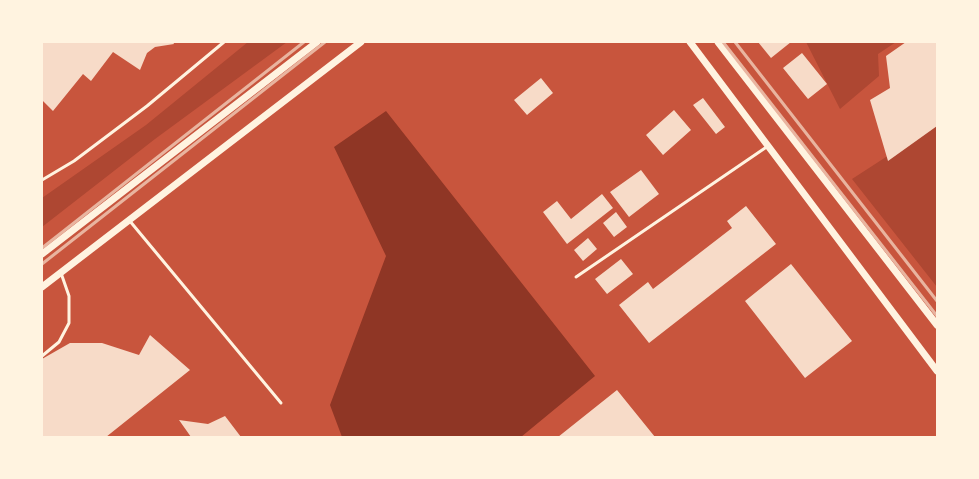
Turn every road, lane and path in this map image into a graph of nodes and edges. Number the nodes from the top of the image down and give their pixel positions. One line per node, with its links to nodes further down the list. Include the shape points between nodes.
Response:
1 (224, 42): 7 (lane, via 146,106 80,156)
2 (317, 42): 9 (street)
3 (361, 42): 8 (street)
4 (690, 42): 6 (street)
5 (718, 42): 13 (street)
6 (768, 146): 11 (lane); 15 (street)
7 (42, 180)
8 (129, 220): 10 (street); 16 (lane)
9 (42, 254)
10 (61, 273): 12 (street); 14 (lane, via 69,296 69,323 59,342)
11 (576, 277)
12 (42, 287)
13 (937, 325)
14 (42, 356)
15 (937, 371)
16 (281, 404)

